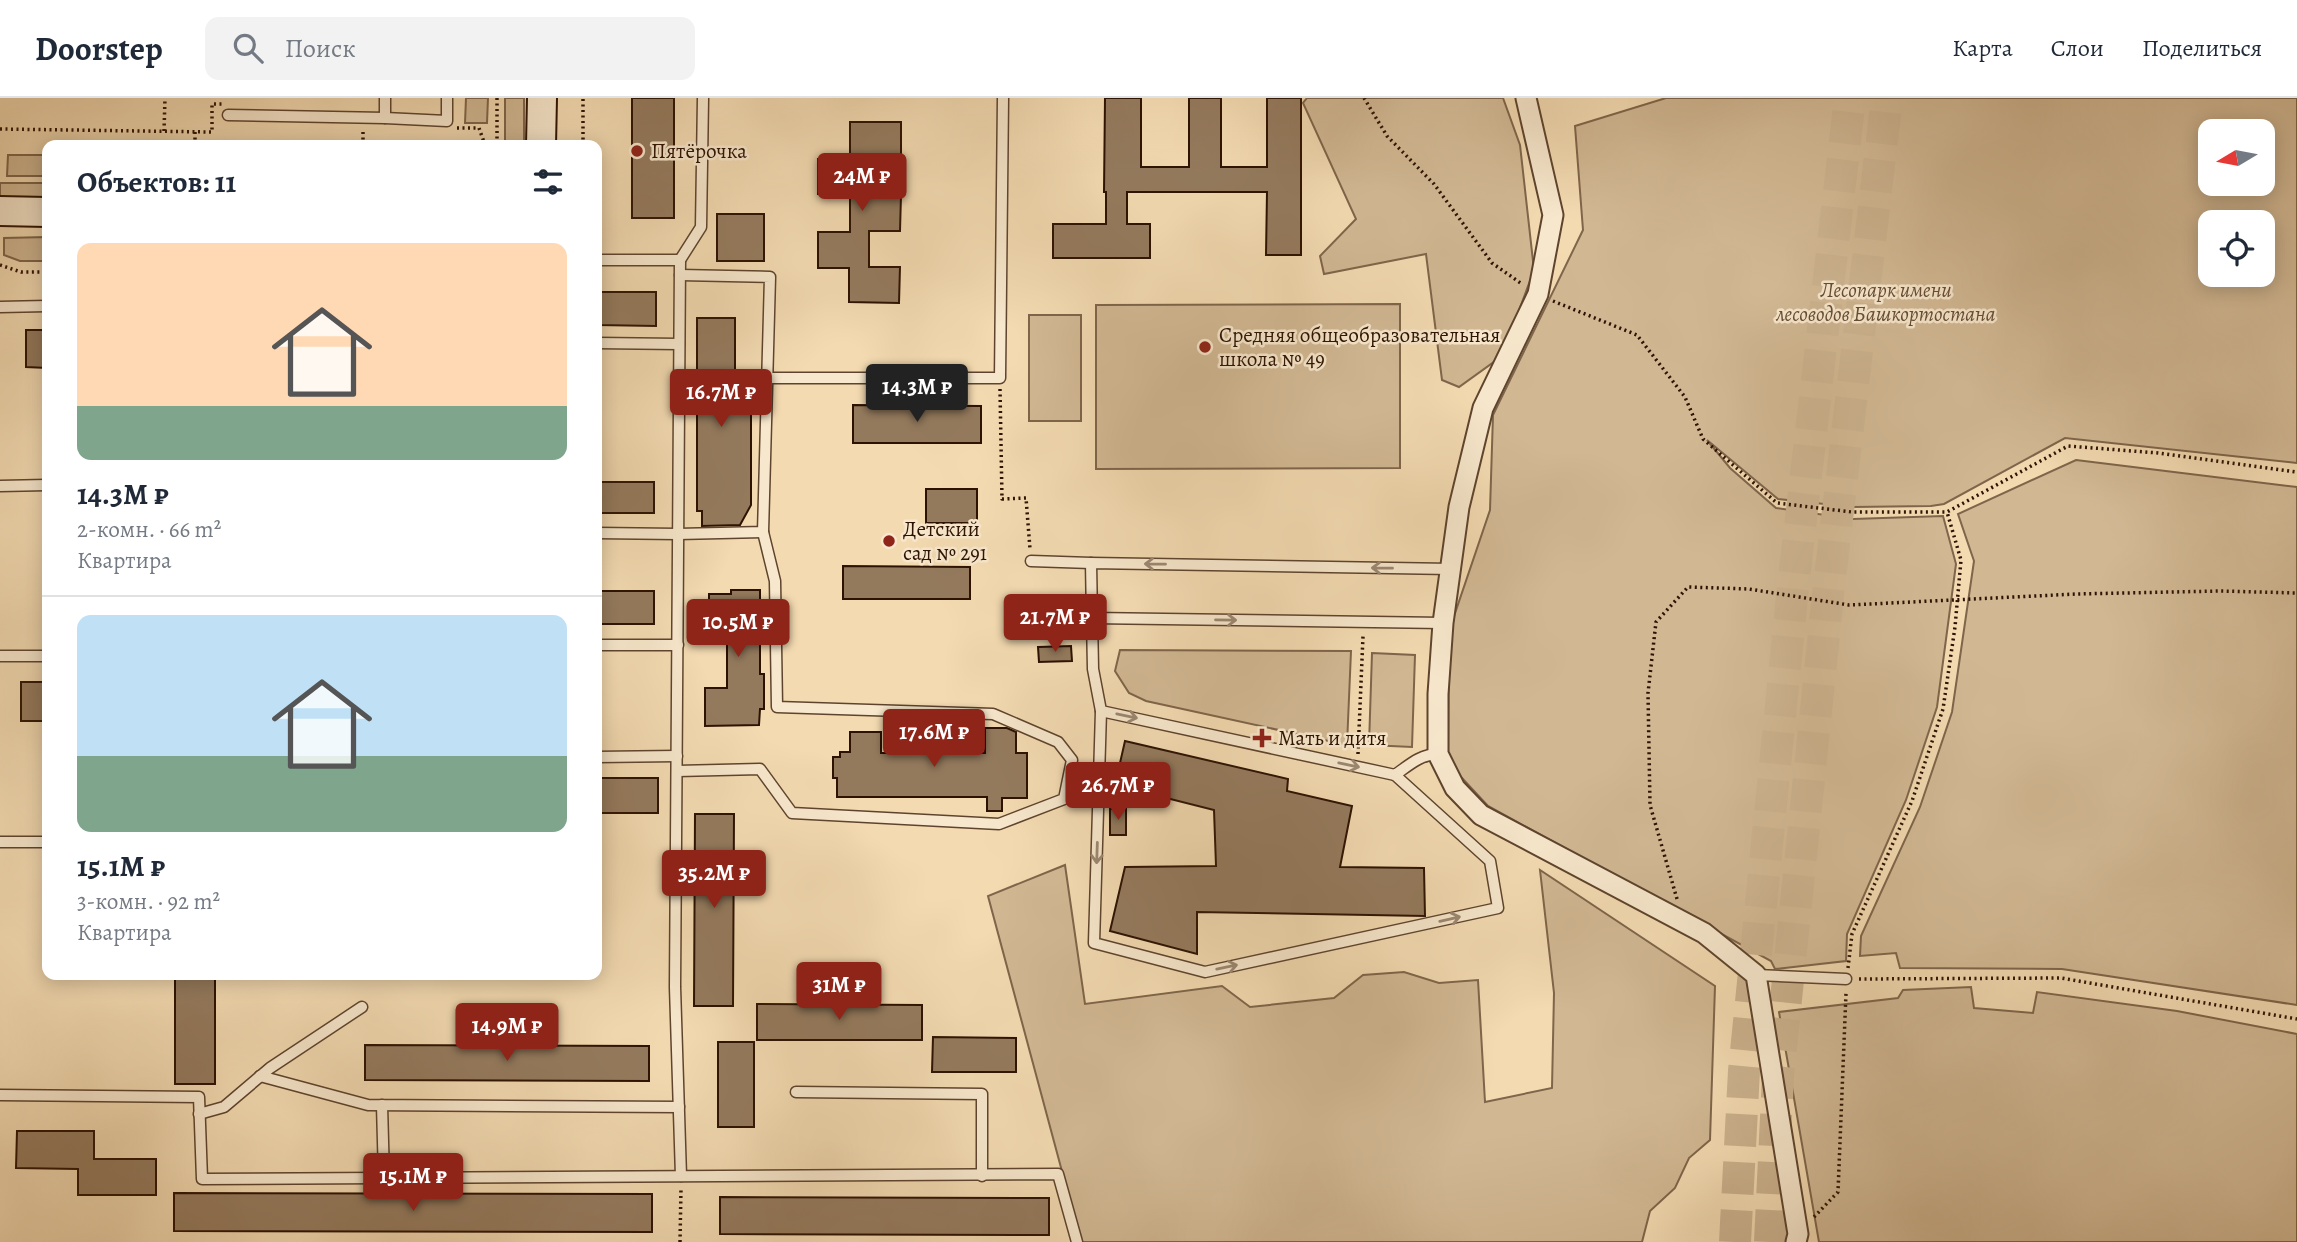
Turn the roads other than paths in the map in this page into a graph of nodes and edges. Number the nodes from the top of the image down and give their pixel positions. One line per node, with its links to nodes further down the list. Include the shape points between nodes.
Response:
1 (385, 98): 8 (lane)
2 (447, 98): 8 (lane, via 447,121)
3 (542, 98): 9 (street)
4 (704, 98): 13 (lane, via 701,227)
5 (1003, 98): 19 (lane, via 1000,378)
6 (1526, 98): 27 (street, via 1553,215 1538,295 1483,408 1459,507)
7 (228, 115): 8 (lane)
8 (385, 118)
9 (541, 140)
10 (0, 211): 11 (street)
11 (42, 212)
12 (602, 260): 13 (lane)
13 (680, 260): 14 (lane)
14 (680, 275): 18 (lane); 19 (lane, via 770,277)
15 (42, 306): 16 (lane)
16 (0, 307)
17 (602, 342): 18 (lane)
18 (679, 344): 24 (lane)
19 (767, 378): 22 (lane)
20 (42, 485): 21 (lane)
21 (0, 486)
22 (764, 532): 24 (lane); 39 (lane, via 775,581 777,707 993,715 1058,742 1072,760 1064,799 999,824 792,813 760,769)
23 (602, 533): 24 (lane)
24 (678, 534): 32 (lane)
25 (1031, 562): 26 (lane)
26 (1091, 564): 27 (lane, one-way to 26); 29 (lane)
27 (1451, 569): 30 (street)
28 (1041, 617): 29 (lane)
29 (1092, 618): 30 (lane, one-way to 30); 35 (lane, via 1093,669)
30 (1443, 623): 36 (street)
31 (602, 645): 32 (lane)
32 (678, 645): 37 (lane)
33 (0, 656): 34 (lane)
34 (42, 656)
35 (1101, 711): 40 (lane, one-way to 40); 40 (lane, one-way to 40, via 1094,943 1205,972 1498,908 1490,861)
36 (1438, 754): 40 (lane, via 1420,758); 43 (street, via 1455,788 1481,815 1704,933)
37 (677, 756): 38 (lane); 39 (lane)
38 (602, 757)
39 (677, 771): 50 (lane)
40 (1395, 775)
41 (0, 842): 42 (lane)
42 (42, 842)
43 (1756, 975): 44 (lane); 55 (street)
44 (1846, 979)
45 (362, 1007): 46 (lane)
46 (260, 1076): 49 (lane); 51 (lane, via 224,1107)
47 (796, 1092): 53 (lane, via 982,1094)
48 (0, 1095): 51 (lane, via 199,1097)
49 (382, 1105): 50 (lane); 54 (lane)
50 (679, 1107): 52 (lane)
51 (199, 1114): 54 (lane, via 202,1179)
52 (681, 1176): 53 (lane); 54 (lane)
53 (982, 1176): 56 (lane, via 1058,1174)
54 (384, 1178)
55 (1797, 1238)
56 (1077, 1242)

